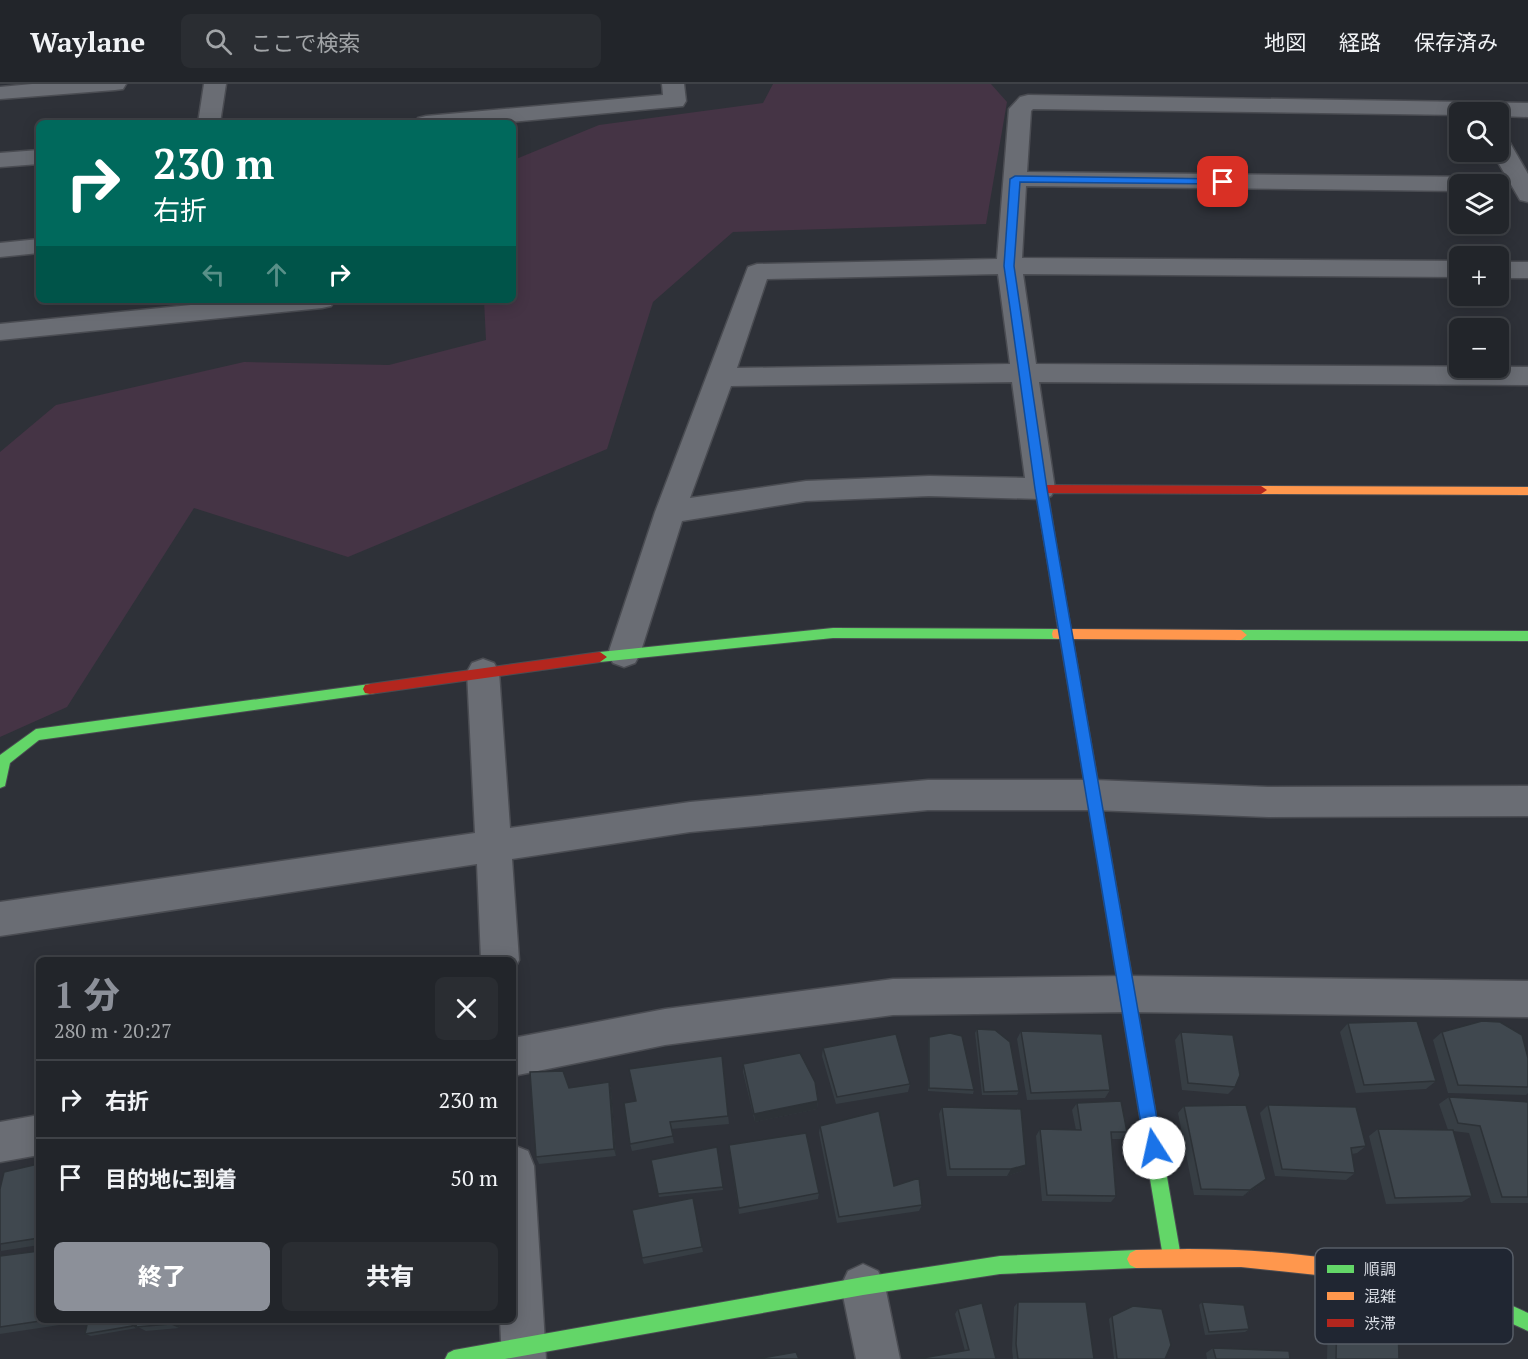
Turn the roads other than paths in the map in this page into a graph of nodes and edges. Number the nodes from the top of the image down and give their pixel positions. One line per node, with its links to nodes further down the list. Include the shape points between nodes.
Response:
1 (115, 84): 4 (street)
2 (215, 84): 8 (street)
3 (673, 84): 9 (street, via 675,101)
4 (0, 93)
5 (1449, 110): 13 (street, via 1028,102 1020,109)
6 (1509, 110): 7 (street)
7 (1528, 110)
8 (209, 120)
9 (460, 120)
10 (36, 157): 12 (street)
11 (1509, 159): 16 (street)
12 (0, 160)
13 (1015, 179): 14 (street); 19 (street)
14 (1449, 184)
15 (1509, 186): 16 (street)
16 (1526, 188)
17 (36, 246): 18 (street)
18 (0, 250)
19 (1009, 266): 20 (street); 26 (street); 28 (street, via 757,272)
20 (1449, 269)
21 (1509, 270): 22 (street)
22 (1528, 270)
23 (260, 303): 24 (street)
24 (178, 307): 25 (street)
25 (0, 332)
26 (1025, 373): 27 (street); 28 (street); 29 (street)
27 (1528, 376)
28 (721, 377): 31 (street)
29 (1041, 489): 30 (street); 31 (street, via 929,486 806,491); 32 (street)
30 (1528, 491)
31 (670, 512): 34 (street)
32 (1066, 633): 33 (street); 34 (street, via 833,633); 37 (street)
33 (1528, 636)
34 (624, 654): 35 (street)
35 (483, 672): 36 (street, via 36,735 3,760); 39 (street)
36 (0, 782)
37 (1094, 795): 38 (street, via 1268,802); 39 (street, via 928,795 690,817); 42 (street)
38 (1528, 801)
39 (493, 846): 40 (street); 41 (street)
40 (0, 919)
41 (500, 957)
42 (1128, 994): 43 (street); 44 (street, via 893,996 665,1027); 48 (street)
43 (1528, 999)
44 (516, 1056)
45 (36, 1136): 46 (street)
46 (0, 1142)
47 (516, 1217): 53 (street)
48 (1172, 1257): 49 (street); 50 (street, via 1000,1265)
49 (1315, 1264)
50 (863, 1286): 53 (street); 55 (street)
51 (1513, 1315): 52 (street)
52 (1528, 1322)
53 (524, 1353): 54 (street)
54 (454, 1359)
55 (878, 1359)

